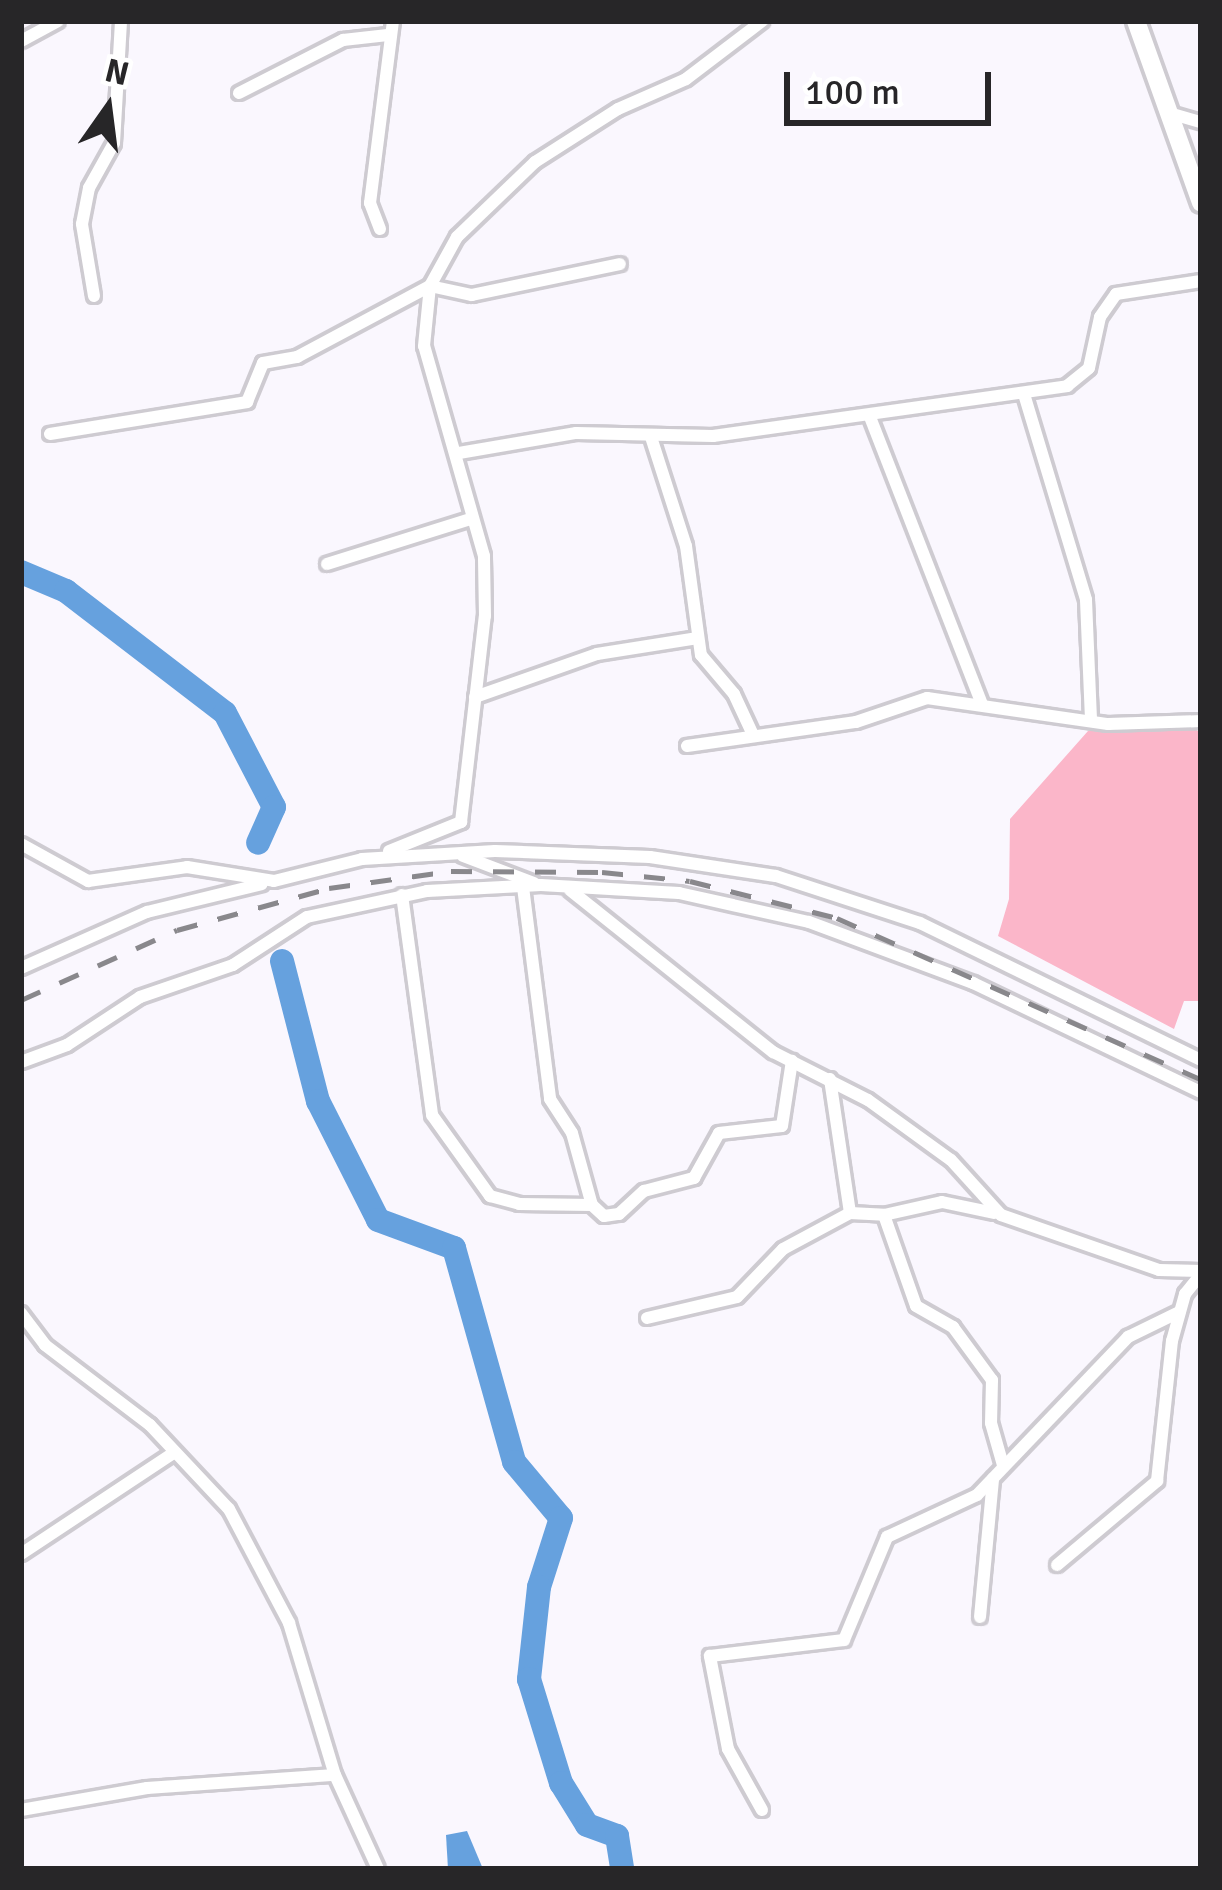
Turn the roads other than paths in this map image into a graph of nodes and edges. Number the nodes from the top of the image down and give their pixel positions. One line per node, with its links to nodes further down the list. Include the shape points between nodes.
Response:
1 (58, 21): 6 (street)
2 (121, 21): 15 (street, via 114,143 89,188 82,224)
3 (762, 21): 14 (street, via 686,79 618,109 536,162 457,237)
4 (1136, 21): 8 (street)
5 (391, 28): 7 (street, via 344,40); 11 (street, via 370,203)
6 (21, 41)
7 (239, 93)
8 (1176, 115): 9 (street); 10 (street)
9 (1201, 122)
10 (1201, 203)
11 (380, 229)
12 (620, 264): 14 (street, via 472,296)
13 (1201, 281): 16 (street, via 1116,294 1083,376)
14 (430, 286): 18 (street, via 297,356 263,363 247,402); 20 (street, via 424,346)
15 (94, 296)
16 (1024, 394): 17 (street); 26 (street, via 1086,600)
17 (870, 417): 19 (street); 25 (street)
18 (50, 434)
19 (650, 436): 20 (street, via 576,433); 23 (street, via 686,546)
20 (459, 453): 21 (street)
21 (471, 519): 22 (street); 24 (street, via 486,580)
22 (327, 564)
23 (698, 638): 24 (street, via 597,654); 28 (street)
24 (474, 698): 32 (street, via 461,822)
25 (982, 705): 26 (street); 28 (street, via 927,698 856,722)
26 (1091, 721): 27 (street)
27 (1201, 721)
28 (753, 735): 29 (street)
29 (687, 746)
30 (21, 844): 33 (street, via 88,881 187,867)
31 (456, 853): 32 (street); 34 (street); 39 (street, via 650,856 802,883 920,923)
32 (362, 859): 33 (street)
33 (274, 881): 38 (street, via 147,912)
34 (541, 885): 35 (street); 36 (street)
35 (561, 886): 40 (street, via 604,909); 43 (street, via 679,893 809,922 973,983)
36 (523, 887): 37 (street); 44 (street, via 550,1099 572,1133)
37 (402, 895): 41 (street, via 283,927 233,965 140,997 67,1045); 44 (street, via 432,1115 490,1196)
38 (21, 968)
39 (1201, 1060)
40 (793, 1061): 42 (street); 44 (street, via 789,1112 777,1130 719,1133 694,1178 644,1191 612,1217)
41 (21, 1062)
42 (830, 1079): 45 (street); 47 (street, via 951,1160)
43 (1201, 1092)
44 (592, 1205)
45 (850, 1213): 46 (street); 51 (street, via 783,1249 736,1297)
46 (884, 1215): 47 (street, via 942,1202); 53 (street, via 916,1306 953,1327 992,1380 991,1423)
47 (1000, 1215): 48 (street, via 1159,1270)
48 (1201, 1273): 49 (street)
49 (1179, 1312): 53 (street, via 1128,1337); 56 (street, via 1160,1404 1156,1481)
50 (21, 1313): 52 (street, via 45,1345 150,1425)
51 (647, 1318)
52 (172, 1454): 55 (street); 58 (street, via 230,1509 278,1598)
53 (1003, 1465): 54 (street)
54 (993, 1478): 57 (street); 60 (street, via 969,1500 887,1537 844,1640 710,1656 728,1749)
55 (21, 1553)
56 (1057, 1565)
57 (980, 1617)
58 (334, 1775): 59 (street, via 147,1788); 61 (street)
59 (21, 1810)
60 (762, 1810)
61 (378, 1869)

